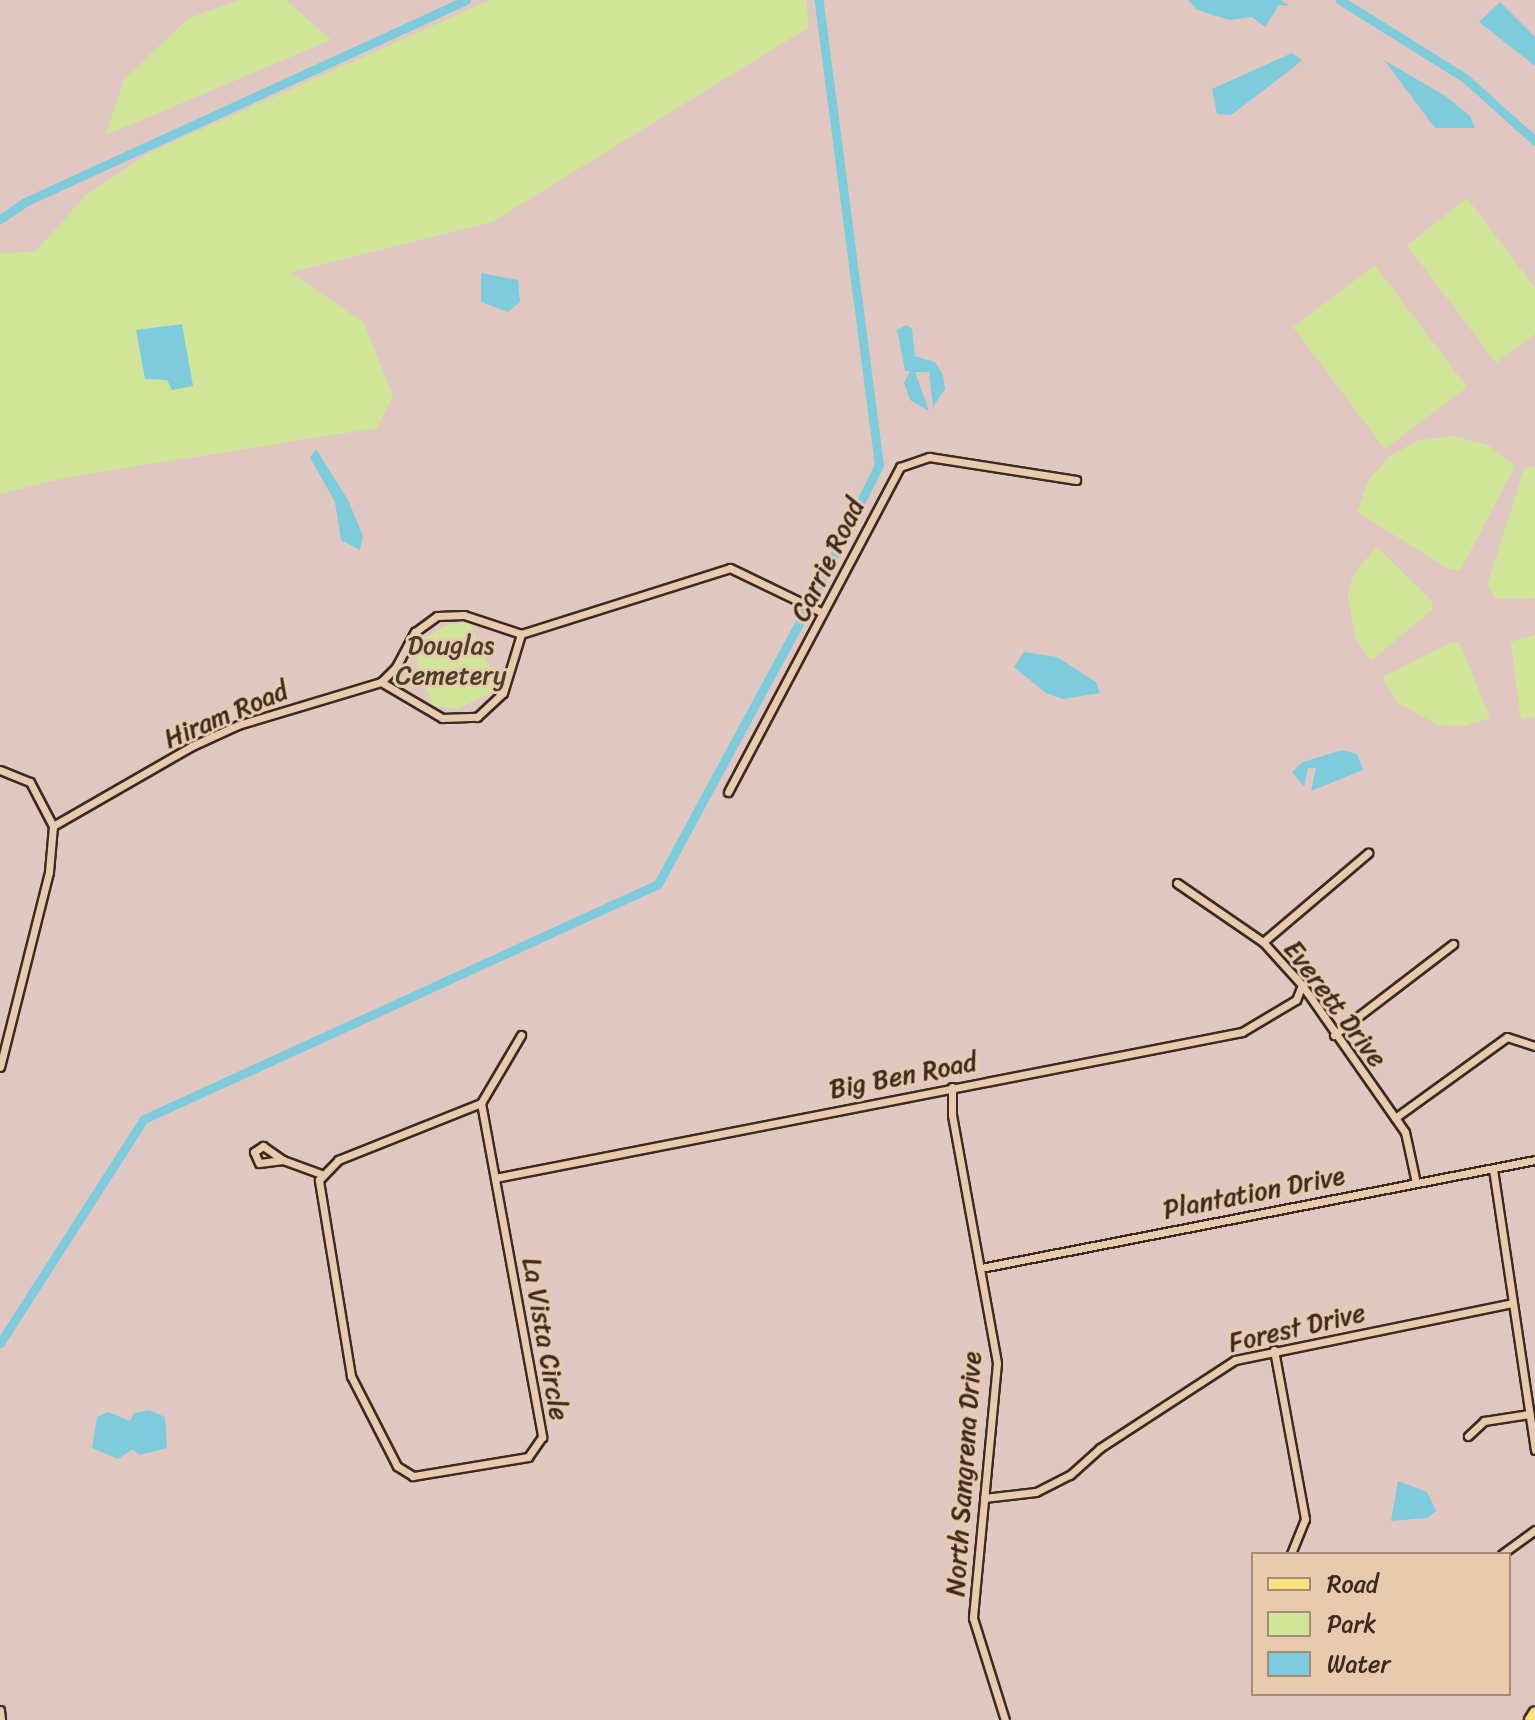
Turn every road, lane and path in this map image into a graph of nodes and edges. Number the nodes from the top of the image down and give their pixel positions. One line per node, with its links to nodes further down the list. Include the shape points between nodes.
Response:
1 (1076, 480): 2 (street, Carrie Road, via 929,457 910,461 892,478)
2 (821, 612): 3 (street, via 730,568); 6 (street, Carrie Road, via 802,658)
3 (521, 634): 4 (street, via 464,615 437,616 415,632); 4 (street, via 503,693 477,717 442,718)
4 (381, 682): 7 (street, Hiram Road, via 238,725)
5 (0, 770): 7 (street, via 30,782)
6 (728, 792)
7 (53, 826): 16 (street, via 49,872)
8 (1368, 853): 10 (street)
9 (1177, 883): 10 (street, Everett Drive)
10 (1263, 942): 12 (street, Everett Drive)
11 (1453, 944): 14 (street)
12 (1302, 985): 14 (street, Everett Drive); 17 (street, Big Ben Road, via 1296,1000 1242,1032)
13 (521, 1035): 18 (street)
14 (1334, 1035): 19 (street, Everett Drive)
15 (1535, 1046): 19 (street, via 1507,1037)
16 (0, 1067)
17 (952, 1087): 24 (street, Big Ben Road); 26 (street, North Sangrena Drive, via 952,1115)
18 (481, 1103): 23 (street, via 338,1160); 24 (street, La Vista Circle)
19 (1395, 1118): 25 (street, Everett Drive, via 1405,1132)
20 (283, 1160): 23 (street)
21 (1535, 1160): 22 (street, Plantation Drive)
22 (1493, 1169): 25 (street, Plantation Drive); 27 (street)
23 (321, 1174): 24 (street, La Vista Circle, via 319,1191 351,1376 397,1466 413,1476 528,1457 542,1437)
24 (495, 1178)
25 (1416, 1183): 26 (street, Plantation Drive)
26 (981, 1268): 32 (street, North Sangrena Drive, via 997,1363)
27 (1512, 1303): 28 (street, Forest Drive); 29 (street)
28 (1274, 1350): 32 (street, Forest Drive, via 1212,1372 1070,1475 1036,1492); 34 (street, via 1305,1519)
29 (1529, 1414): 30 (street, via 1484,1421); 31 (street)
30 (1468, 1436)
31 (1535, 1450)
32 (984, 1498): 39 (street, North Sangrena Drive, via 973,1618)
33 (1535, 1530): 35 (street)
34 (1292, 1552)
35 (1505, 1552)
36 (0, 1710): 38 (street)
37 (1535, 1712): 40 (main road)
38 (1, 1720)
39 (1005, 1720)
40 (1530, 1720)

